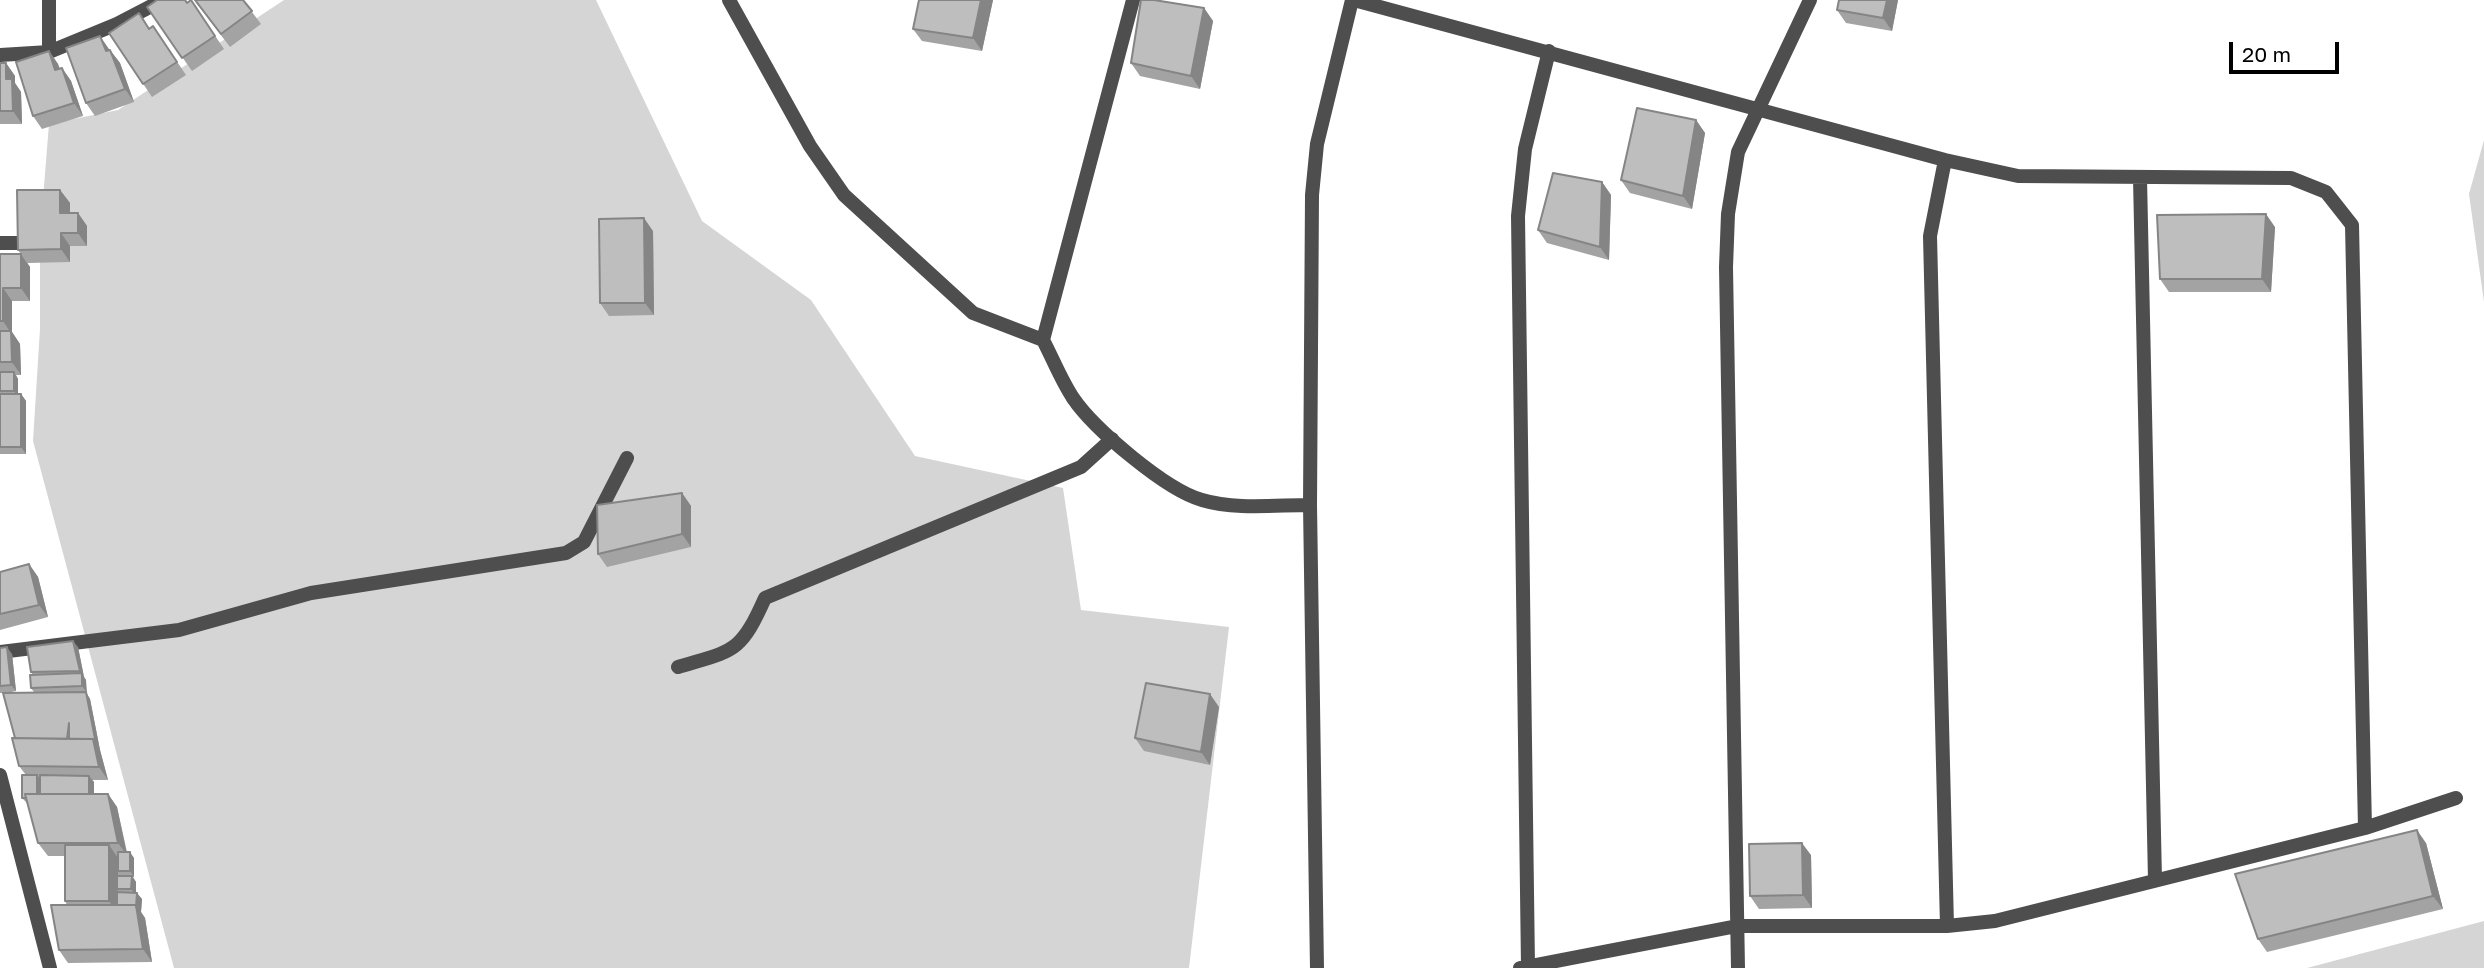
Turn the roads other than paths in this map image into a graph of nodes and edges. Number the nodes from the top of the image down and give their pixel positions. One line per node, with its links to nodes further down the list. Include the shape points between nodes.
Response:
1 (49, 0): 8 (street)
2 (163, 0): 8 (street)
3 (729, 0): 15 (street, via 810,146 844,195 973,313)
4 (1133, 0): 15 (street)
5 (1353, 0): 7 (street); 18 (street, via 1317,144 1312,195)
6 (1810, 0): 10 (street)
7 (1549, 51): 10 (street); 27 (street, via 1525,149 1518,216)
8 (49, 52): 9 (street)
9 (0, 55)
10 (1756, 110): 11 (street); 25 (street, via 1738,152 1728,214 1726,267)
11 (1945, 160): 12 (street, via 2018,176); 26 (street, via 1930,236)
12 (2140, 178): 23 (street, via 2291,178 2326,192 2352,225); 24 (street)
13 (0, 243): 14 (street)
14 (33, 243)
15 (1043, 341): 16 (street, via 1073,399)
16 (1112, 439): 18 (street, via 1158,478 1202,500); 20 (street, via 1081,467 765,598 751,628 732,651)
17 (626, 458): 19 (street, via 584,542 566,553 311,593 179,630)
18 (1310, 505): 29 (street)
19 (0, 652)
20 (678, 667)
21 (0, 775): 28 (street)
22 (2456, 798): 23 (street)
23 (2365, 828): 24 (street)
24 (2155, 880): 26 (street, via 1995,921)
25 (1737, 926): 26 (street); 27 (street); 30 (street)
26 (1948, 926)
27 (1524, 967)
28 (50, 968)
29 (1317, 968)
30 (1738, 968)

